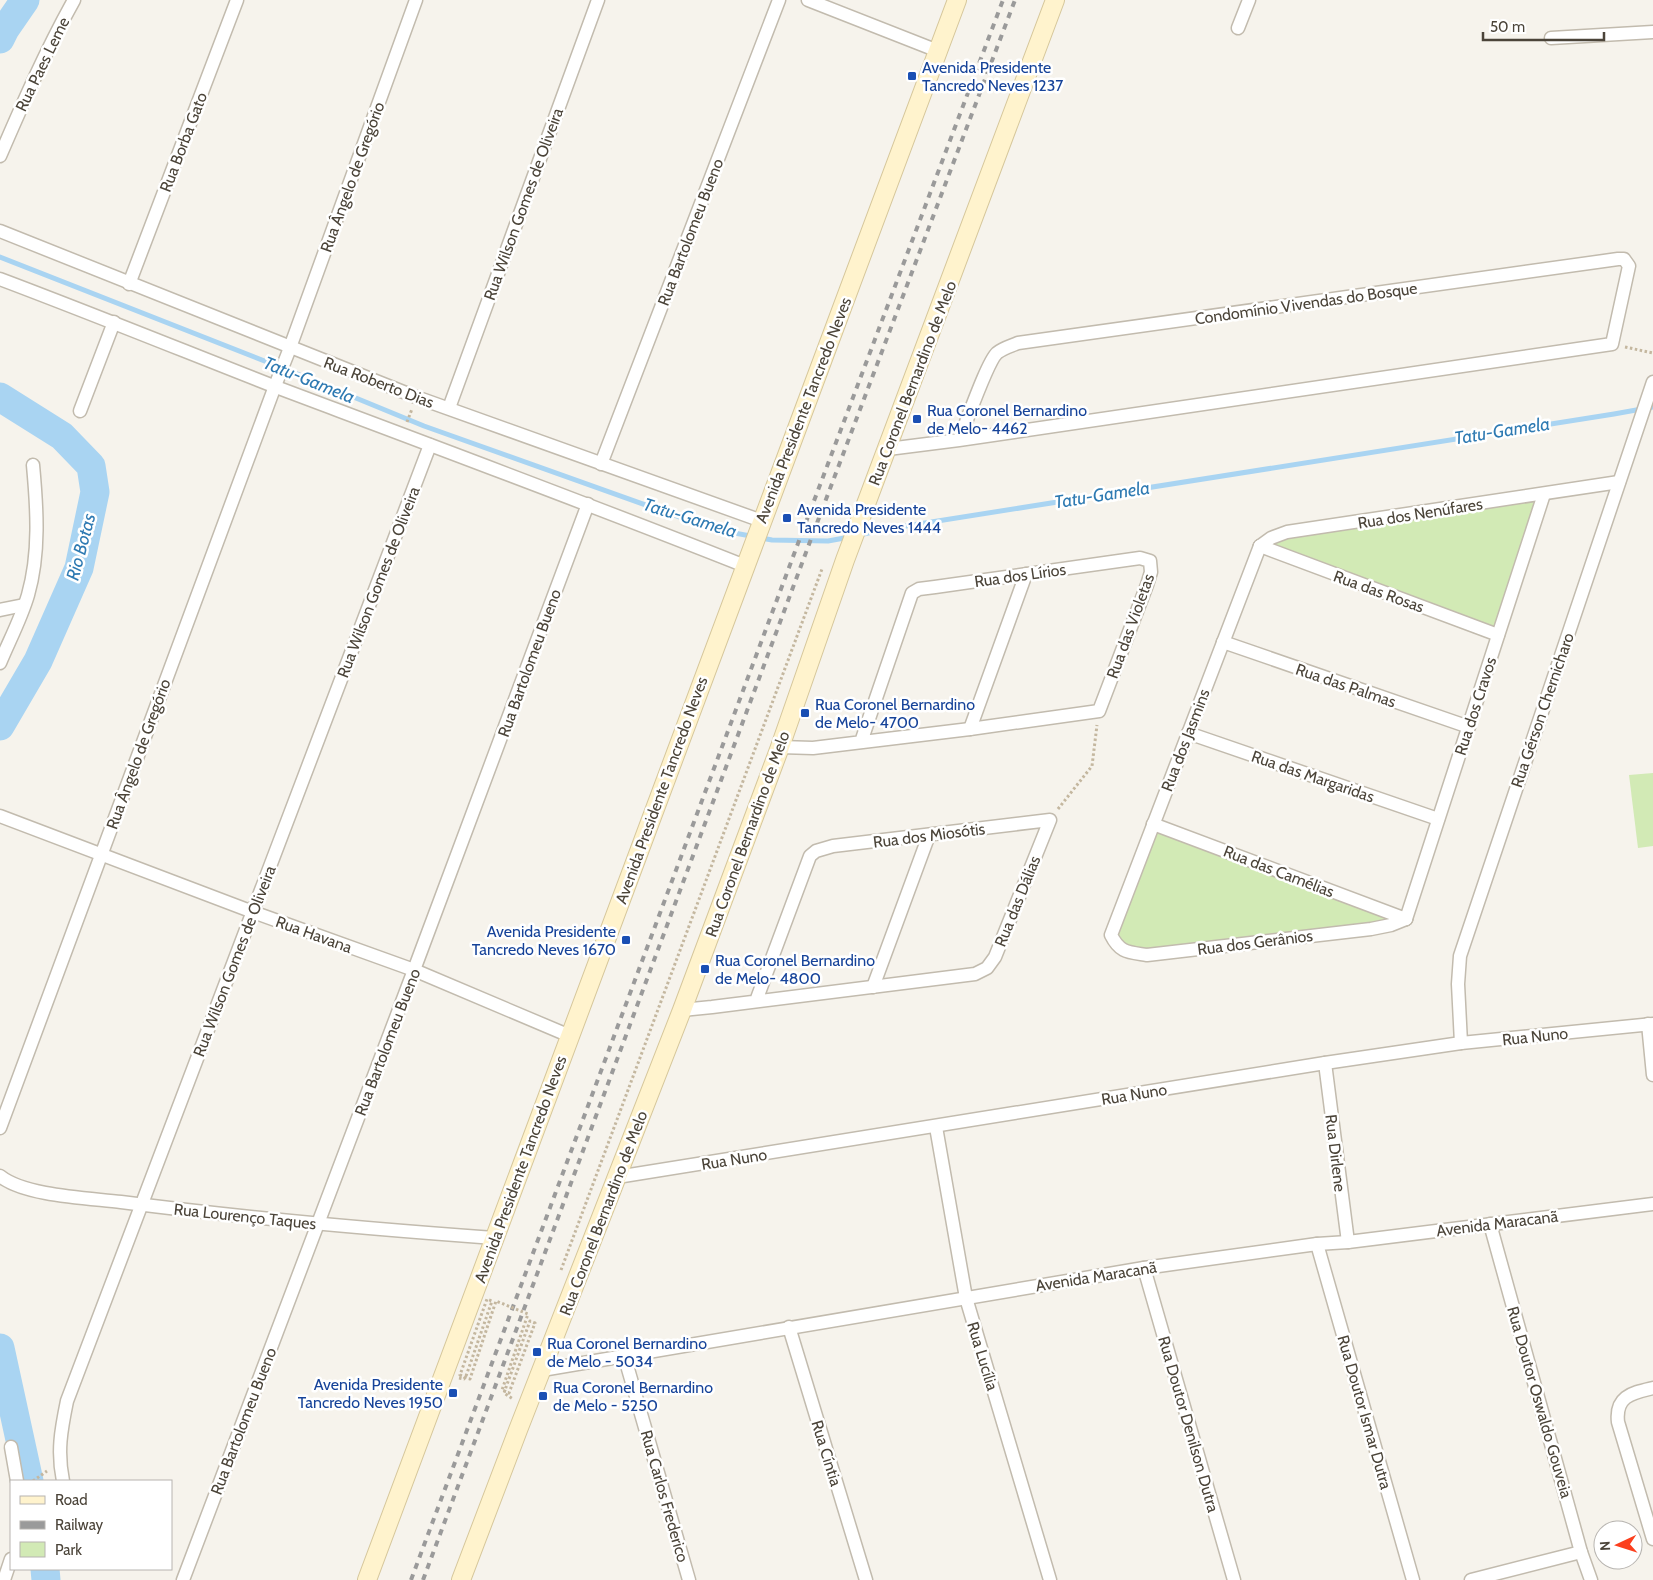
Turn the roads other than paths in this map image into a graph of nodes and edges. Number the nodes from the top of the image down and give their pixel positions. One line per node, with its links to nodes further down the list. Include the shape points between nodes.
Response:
1 (74, 0): 14 (street, Rua Paes Leme)
2 (237, 0): 17 (street, Rua Borba Gato)
3 (416, 0): 19 (street, Rua Ângelo de Gregório)
4 (598, 0): 22 (street, Rua Wilson Gomes de Oliveira)
5 (779, 0): 27 (street, Rua Bartolomeu Bueno)
6 (808, 0): 13 (street)
7 (957, 0): 13 (main road, Avenida Presidente Tancredo Neves)
8 (1055, 0): 26 (main road, Rua Coronel Bernardino de Melo)
9 (1249, 0): 10 (street)
10 (1238, 28)
11 (1653, 32): 12 (street)
12 (1551, 38)
13 (938, 51): 32 (main road, Avenida Presidente Tancredo Neves)
14 (0, 156)
15 (0, 231): 17 (street, Rua Roberto Dias)
16 (0, 278): 18 (street)
17 (129, 284): 19 (street, Rua Roberto Dias)
18 (114, 322): 21 (street); 23 (street)
19 (289, 351): 21 (street, Rua Ângelo de Gregório); 22 (street, Rua Roberto Dias)
20 (1653, 383): 29 (street, Rua Gérson Chernicharo)
21 (275, 384): 25 (street); 52 (street, Rua Ângelo de Gregório)
22 (449, 408): 27 (street, Rua Roberto Dias)
23 (80, 411)
24 (959, 440): 24 (street, Condomínio Vivendas do Bosque, via 1612,344 1629,266 1624,260 1018,343 996,354); 26 (street)
25 (430, 445): 31 (street); 53 (street, Rua Wilson Gomes de Oliveira)
26 (888, 449): 46 (main road, Rua Coronel Bernardino de Melo)
27 (601, 464): 32 (street, Rua Roberto Dias)
28 (33, 465): 37 (street, via 37,532)
29 (1619, 482): 30 (street, Rua dos Nenúfares); 62 (street, Rua Gérson Chernicharo, via 1460,956)
30 (1544, 494): 33 (street, Rua dos Nenúfares, via 1287,532); 39 (street, Rua dos Cravos)
31 (588, 504): 35 (street); 56 (street, Rua Bartolomeu Bueno)
32 (760, 525): 35 (main road, Avenida Presidente Tancredo Neves)
33 (1260, 546): 39 (street, Rua das Rosas); 40 (street, Rua dos Jasmins)
34 (1130, 559): 36 (street, Rua dos Lírios); 43 (street, Rua das Violetas, via 1150,561 1151,572 1099,711)
35 (746, 564): 61 (main road, Avenida Presidente Tancredo Neves)
36 (1026, 574): 43 (street); 45 (street, Rua dos Lírios, via 912,593)
37 (24, 605): 38 (street); 41 (street)
38 (0, 610)
39 (1498, 635): 42 (street, Rua dos Cravos)
40 (1223, 642): 42 (street, Rua das Palmas); 44 (street, Rua dos Jasmins)
41 (0, 663)
42 (1468, 727): 49 (street, Rua dos Cravos)
43 (970, 729): 45 (street)
44 (1188, 733): 49 (street, Rua das Margaridas); 50 (street, Rua dos Jasmins)
45 (861, 742): 46 (street, via 813,748)
46 (780, 747): 59 (main road, Rua Coronel Bernardino de Melo)
47 (0, 816): 52 (street, Rua Havana)
48 (1050, 820): 51 (street, Rua dos Miosótis); 57 (street, Rua das Dálias, via 988,968 975,974)
49 (1438, 820): 54 (street, Rua dos Cravos)
50 (1153, 824): 54 (street, Rua das Camélias); 55 (street, Rua dos Jasmins)
51 (929, 835): 57 (street); 58 (street, Rua dos Miosótis, via 833,846 810,856)
52 (101, 853): 53 (street, Rua Havana); 66 (street, Rua Ângelo de Gregório)
53 (253, 912): 56 (street, Rua Havana); 70 (street, Rua Wilson Gomes de Oliveira)
54 (1406, 919): 55 (street, Rua dos Gerânios, via 1371,929 1147,955 1128,952 1117,946)
55 (1111, 934)
56 (414, 970): 61 (street, Rua Havana); 71 (street, Rua Bartolomeu Bueno)
57 (873, 987): 58 (street)
58 (756, 1001): 59 (street)
59 (682, 1010): 68 (main road, Rua Coronel Bernardino de Melo)
60 (1650, 1024): 62 (street, Rua Nuno); 64 (street)
61 (570, 1036): 73 (main road, Avenida Presidente Tancredo Neves)
62 (1461, 1043): 63 (street, Rua Nuno)
63 (1325, 1063): 65 (street, Rua Nuno); 74 (street, Rua Dirlene)
64 (1653, 1075)
65 (936, 1127): 68 (street, Rua Nuno); 77 (street, Rua Lucília)
66 (0, 1128)
67 (0, 1176): 70 (street, Rua Lourenço Taques, via 21,1188)
68 (617, 1177): 80 (main road, Rua Coronel Bernardino de Melo)
69 (1653, 1204): 72 (street, Avenida Maracanã)
70 (140, 1205): 71 (street, Rua Lourenço Taques); 84 (street, Rua Wilson Gomes de Oliveira, via 67,1401 60,1443)
71 (318, 1224): 73 (street, Rua Lourenço Taques); 89 (street, Rua Bartolomeu Bueno)
72 (1490, 1224): 74 (street, Avenida Maracanã); 86 (street, Rua Doutor Oswaldo Gouveia)
73 (494, 1238): 90 (main road, Avenida Presidente Tancredo Neves)
74 (1348, 1242): 75 (street, Avenida Maracanã)
75 (1317, 1244): 76 (street, Avenida Maracanã); 96 (street, Rua Doutor Ismar Dutra)
76 (1144, 1268): 77 (street, Avenida Maracanã); 95 (street, Rua Doutor Denilson Dutra)
77 (966, 1298): 78 (street, Avenida Maracanã); 94 (street, Rua Lucília)
78 (789, 1327): 79 (street, Avenida Maracanã); 93 (street, Rua Cíntia)
79 (624, 1355): 80 (street, Avenida Maracanã); 92 (street, Rua Carlos Frederico)
80 (542, 1370): 91 (main road, Rua Coronel Bernardino de Melo)
81 (1653, 1388): 85 (street, via 1630,1394 1616,1411)
82 (11, 1447): 83 (street)
83 (18, 1480)
84 (63, 1480)
85 (1653, 1539)
86 (1581, 1552): 97 (street); 98 (street, Rua Doutor Oswaldo Gouveia)
87 (10, 1562): 88 (street)
88 (4, 1580)
89 (183, 1580)
90 (367, 1580)
91 (461, 1580)
92 (689, 1580)
93 (866, 1580)
94 (1050, 1580)
95 (1234, 1580)
96 (1413, 1580)
97 (1471, 1580)
98 (1591, 1580)

